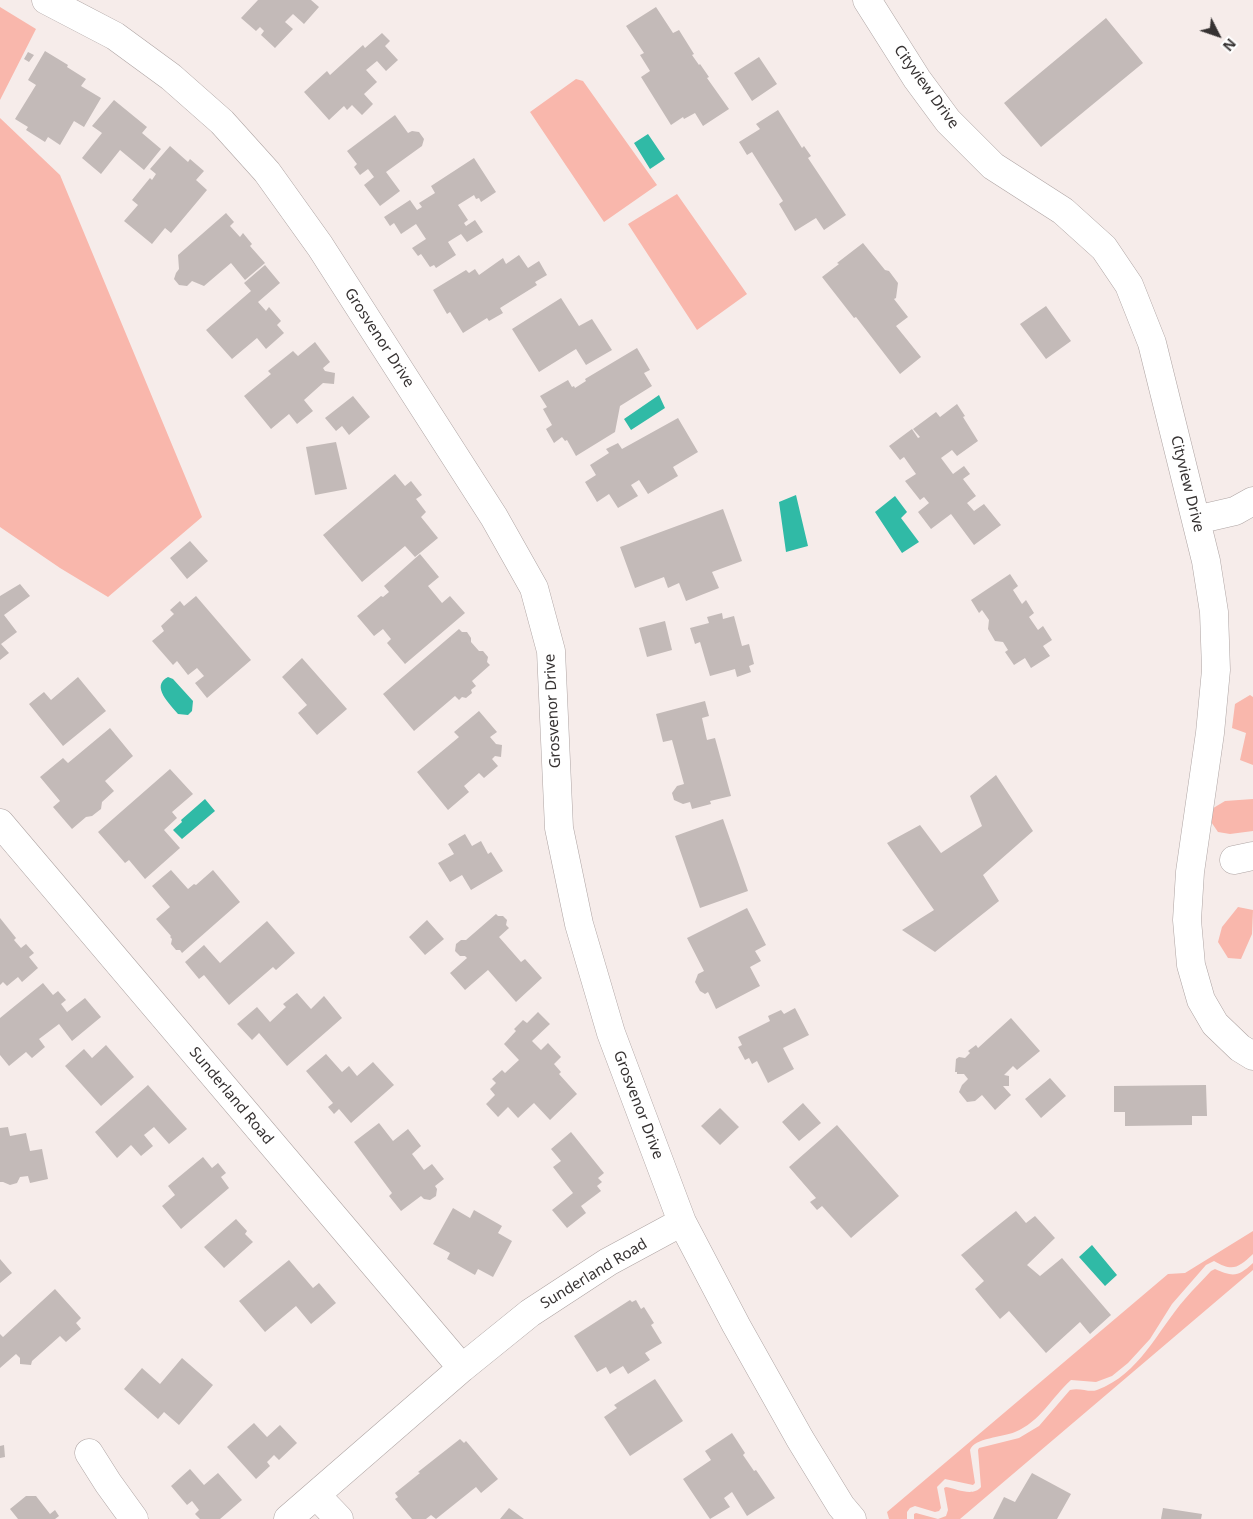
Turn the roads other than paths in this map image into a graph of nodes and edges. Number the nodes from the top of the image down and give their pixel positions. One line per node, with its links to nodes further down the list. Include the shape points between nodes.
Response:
1 (46, 0): 7 (street, Grosvenor Drive, via 115,36 171,77 222,122 267,172 320,246 494,517 534,588 551,651 559,828 579,924 611,1033)
2 (867, 0): 4 (street, Cityview Drive, via 948,121 993,166 1063,211 1104,248 1129,284 1152,343)
3 (1253, 501): 4 (street, via 1235,511)
4 (1196, 520): 6 (street, Cityview Drive, via 1214,612 1216,670 1190,872 1187,920 1191,965 1202,1000 1215,1024)
5 (0, 823): 8 (street, Sunderland Road)
6 (1253, 1056)
7 (682, 1222): 8 (street, Sunderland Road, via 608,1262 530,1312); 14 (street, Grosvenor Drive, via 800,1439)
8 (462, 1368): 10 (street, Sunderland Road)
9 (89, 1453): 11 (street)
10 (316, 1495): 12 (street, Sunderland Road); 13 (street)
11 (134, 1519)
12 (288, 1519)
13 (339, 1519)
14 (852, 1519)

